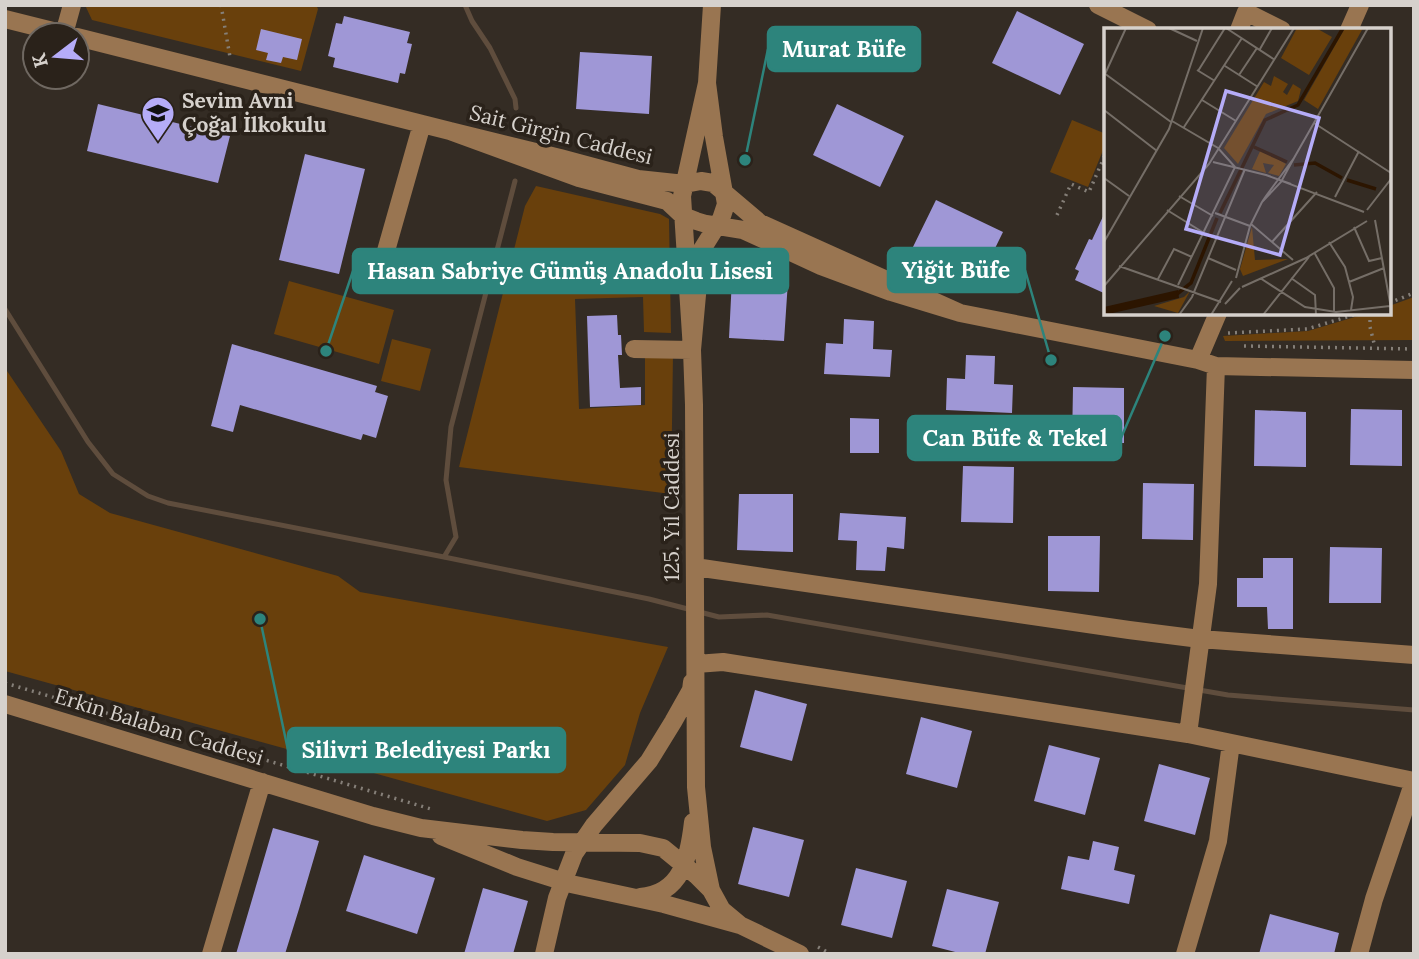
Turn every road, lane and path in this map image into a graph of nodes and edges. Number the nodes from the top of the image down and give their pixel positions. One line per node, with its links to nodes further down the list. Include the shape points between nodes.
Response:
1 (221, 5): 10 (path)
2 (712, 5): 11 (street, 125. Yıl Caddesi)
3 (1098, 5): 5 (street)
4 (1360, 5): 8 (street)
5 (1145, 28)
6 (1240, 28): 7 (street, via 1246,12)
7 (1278, 28)
8 (1350, 28)
9 (91, 40): 10 (street)
10 (233, 76): 12 (street)
11 (707, 83): 15 (street, 125. Yıl Caddesi); 16 (street, 125. Yıl Caddesi)
12 (422, 124): 13 (street); 20 (street)
13 (450, 131): 15 (street, Sait Girgin Caddesi, via 638,179); 17 (street, Sait Girgin Caddesi, via 579,178 667,201)
14 (1104, 158): 18 (path, via 1089,192 1071,184)
15 (685, 184): 16 (street, Sait Girgin Caddesi, via 713,183); 17 (street, 125. Yıl Caddesi)
16 (724, 193): 19 (street, 125. Yıl Caddesi, via 726,204); 23 (street, Sait Girgin Caddesi, via 760,223)
17 (683, 215): 19 (street, Sait Girgin Caddesi); 31 (street, 125. Yıl Caddesi)
18 (1057, 215)
19 (716, 226): 23 (street, Sait Girgin Caddesi, via 743,230 821,267); 31 (street, 125. Yıl Caddesi, via 701,251)
20 (379, 279)
21 (1414, 293): 22 (path)
22 (1391, 302)
23 (961, 313): 33 (street, Sait Girgin Caddesi)
24 (1217, 315): 33 (street)
25 (1353, 315): 27 (path, via 1307,329)
26 (1370, 315): 32 (path)
27 (1219, 333)
28 (1232, 346): 32 (path)
29 (634, 349): 31 (street)
30 (1414, 349): 32 (path)
31 (692, 350): 36 (street, 125. Yıl Caddesi)
32 (1376, 350)
33 (1198, 360): 34 (street, Sait Girgin Caddesi)
34 (1216, 366): 35 (street, Sait Girgin Caddesi); 37 (street, via 1208,583)
35 (1414, 370)
36 (695, 567): 37 (street); 39 (street, 125. Yıl Caddesi)
37 (1200, 639): 38 (street); 42 (street)
38 (1414, 655)
39 (696, 664): 42 (street, via 723,662); 46 (street, 125. Yıl Caddesi); 48 (street, via 691,690 649,761)
40 (5, 682): 47 (path)
41 (5, 704): 45 (street, Erkin Balaban Caddesi)
42 (1188, 734): 43 (street)
43 (1231, 743): 44 (street); 64 (street, via 1218,841)
44 (1414, 781): 65 (street)
45 (262, 782): 49 (street, Erkin Balaban Caddesi); 60 (street)
46 (696, 786): 52 (street); 55 (street)
47 (442, 812)
48 (594, 825): 50 (street); 51 (street)
49 (421, 828): 50 (street, Erkin Balaban Caddesi); 53 (street, Erkin Balaban Caddesi)
50 (522, 839): 51 (street, Erkin Balaban Caddesi)
51 (582, 842): 52 (street, Erkin Balaban Caddesi, via 663,848); 53 (street)
52 (685, 866): 55 (street, Erkin Balaban Caddesi); 56 (street, via 663,891)
53 (562, 882): 54 (street, Erkin Balaban Caddesi); 58 (street)
54 (594, 888): 56 (street, Erkin Balaban Caddesi); 58 (street, via 577,890 568,898)
55 (711, 890): 57 (street, Erkin Balaban Caddesi, via 722,910)
56 (637, 897): 57 (street, Erkin Balaban Caddesi)
57 (740, 925): 62 (street, Erkin Balaban Caddesi)
58 (549, 936): 61 (street)
59 (819, 948): 63 (path)
60 (211, 954)
61 (544, 954)
62 (800, 954)
63 (831, 954)
64 (1185, 954)
65 (1359, 954)

